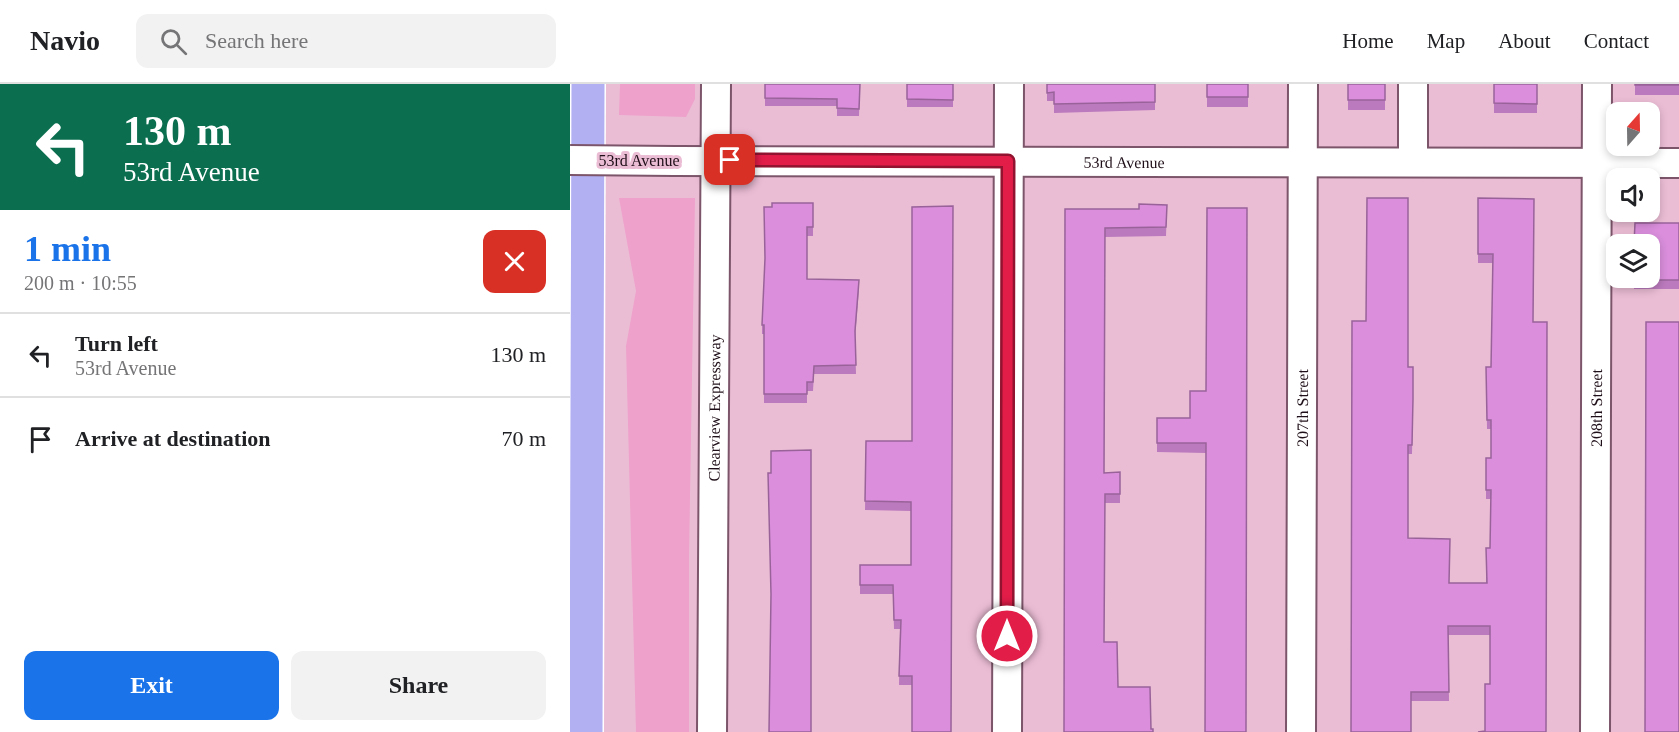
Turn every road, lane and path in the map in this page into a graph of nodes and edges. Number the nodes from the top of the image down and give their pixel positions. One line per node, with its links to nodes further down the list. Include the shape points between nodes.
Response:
1 (588, 84): 14 (highway)
2 (716, 84): 8 (street, Clearview Expressway)
3 (1009, 84): 9 (street)
4 (1303, 84): 10 (street, 207th Street)
5 (1413, 84): 11 (street)
6 (1597, 84): 12 (street, 208th Street)
7 (570, 160): 8 (street, 53rd Avenue, bridge)
8 (717, 160): 9 (street, 53rd Avenue); 15 (street, Clearview Expressway)
9 (1008, 161): 10 (street, 53rd Avenue); 16 (street)
10 (1303, 162): 11 (street, 53rd Avenue); 17 (street, 207th Street)
11 (1413, 162): 12 (street, 53rd Avenue)
12 (1597, 163): 13 (street, 53rd Avenue); 18 (street, 208th Street)
13 (1679, 163)
14 (586, 732)
15 (712, 732)
16 (1007, 732)
17 (1301, 732)
18 (1595, 732)

